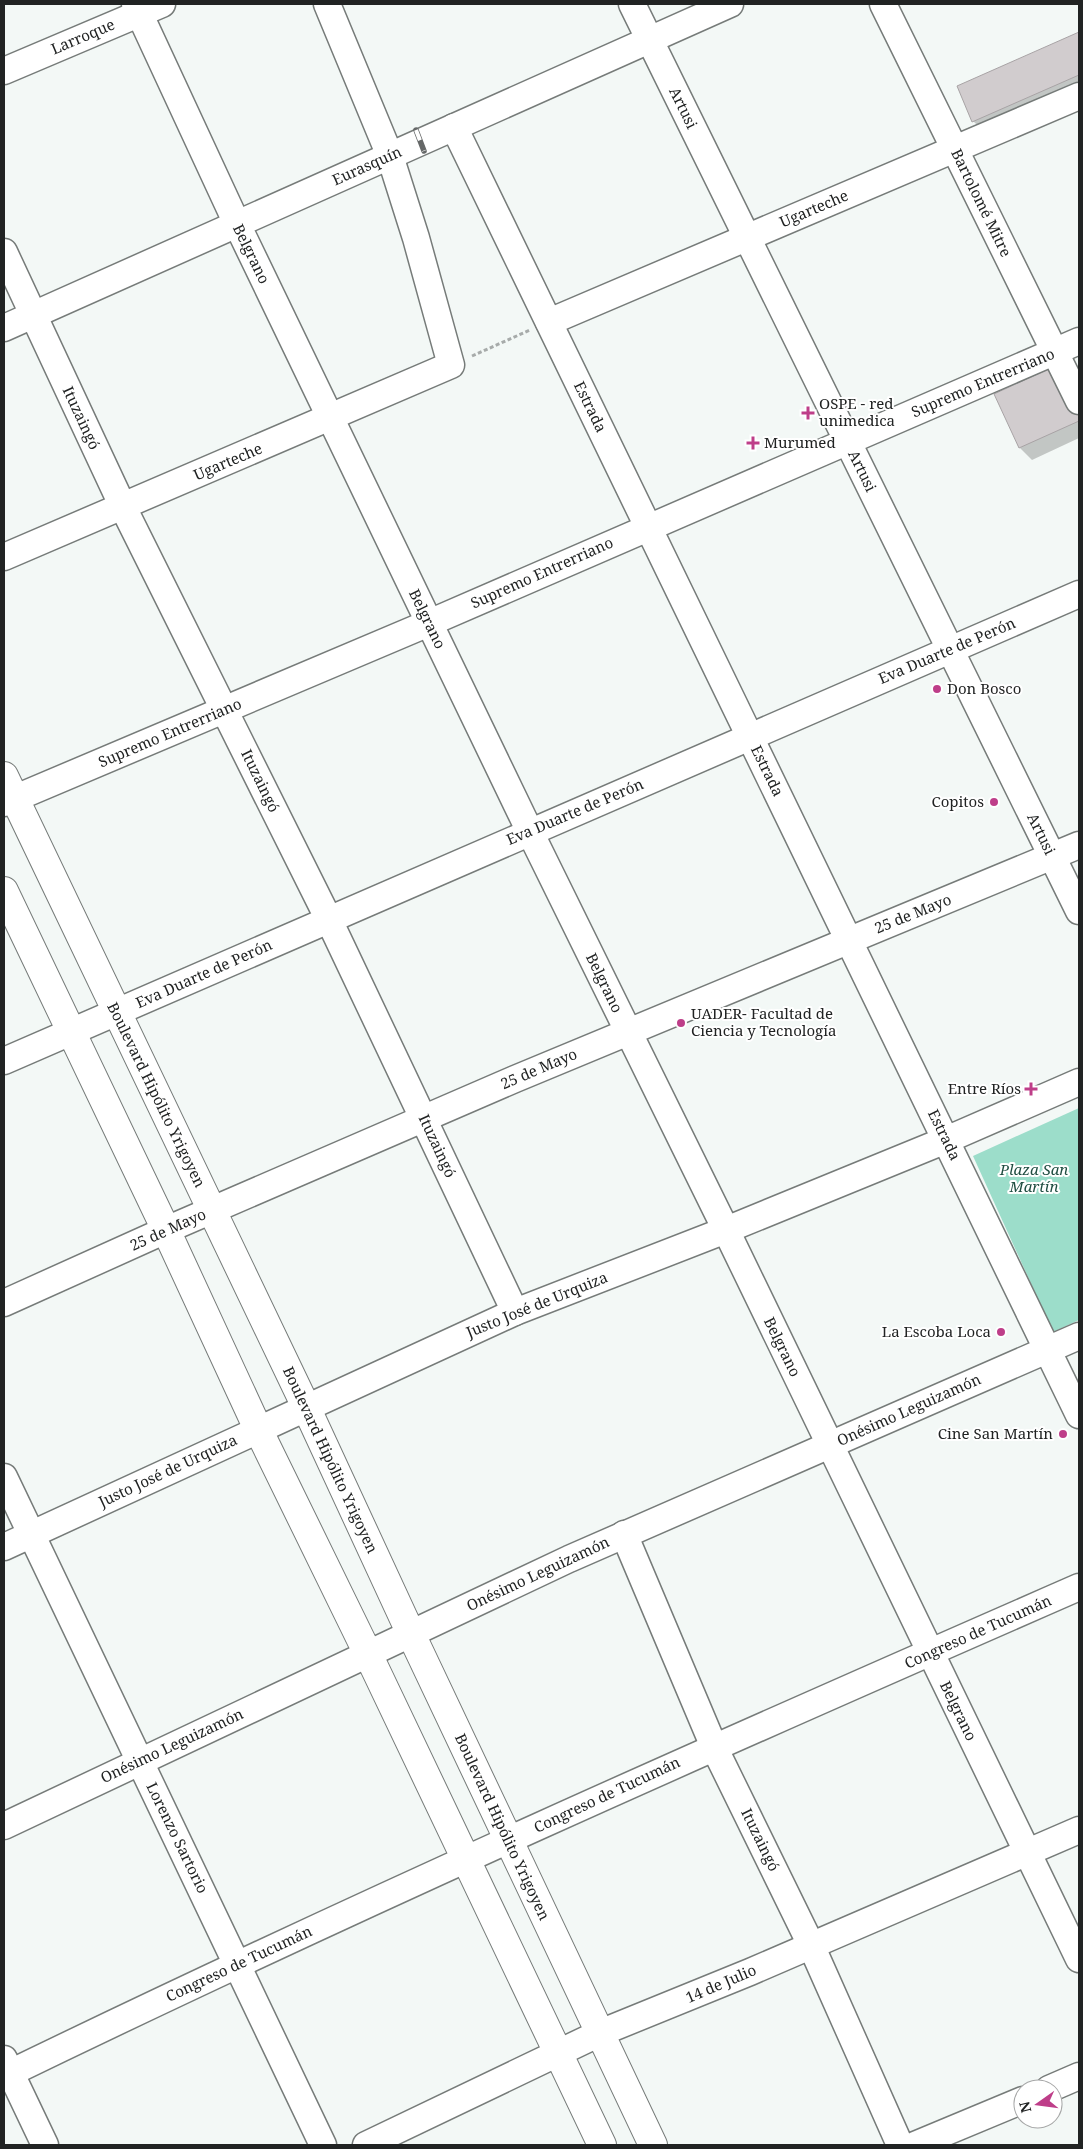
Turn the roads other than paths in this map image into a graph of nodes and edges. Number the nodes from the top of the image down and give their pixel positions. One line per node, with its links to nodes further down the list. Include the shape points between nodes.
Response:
1 (327, 4): 11 (street)
2 (632, 4): 6 (street, Artusi)
3 (730, 4): 6 (street, Eurasquín)
4 (883, 4): 10 (street, Bartolomé Mitre)
5 (146, 7): 7 (street, Larroque); 12 (street, Belgrano)
6 (649, 40): 9 (street, Eurasquín); 13 (street, Artusi)
7 (4, 70)
8 (1079, 96): 10 (street, Ugarteche)
9 (454, 127): 11 (street, Eurasquín); 16 (street, Estrada)
10 (955, 149): 13 (street, Ugarteche); 19 (street, Bartolomé Mitre)
11 (390, 156): 12 (street, Eurasquín); 21 (street, Ugarteche, via 450,365)
12 (237, 224): 15 (street, Eurasquín); 21 (street, Belgrano)
13 (747, 237): 16 (street, Ugarteche); 22 (street, Artusi)
14 (4, 252): 15 (street, Ituzaingó)
15 (33, 316): 17 (street, Eurasquín); 23 (street, Ituzaingó)
16 (549, 322): 24 (street, Estrada)
17 (4, 328)
18 (1079, 341): 19 (street, Supremo Entrerriano)
19 (1055, 352): 20 (street, Bartolomé Mitre); 22 (street, Supremo Entrerriano)
20 (1079, 401)
21 (332, 418): 23 (street, Ugarteche); 27 (street, Belgrano)
22 (848, 442): 24 (street, Supremo Entrerriano); 28 (street, Artusi)
23 (123, 507): 25 (street, Ugarteche); 29 (street, Ituzaingó)
24 (648, 527): 27 (street, Supremo Entrerriano); 30 (street, Estrada)
25 (4, 557)
26 (1079, 594): 28 (street, Eva Duarte de Perón)
27 (429, 623): 29 (street, Supremo Entrerriano); 32 (street, Belgrano)
28 (950, 650): 30 (street, Eva Duarte de Perón); 34 (street, Artusi)
29 (225, 710): 31 (street, Supremo Entrerriano); 37 (street, Ituzaingó)
30 (750, 736): 32 (street, Eva Duarte de Perón); 38 (street, Estrada)
31 (7, 792): 39 (main road, Boulevard Hipólito Yrigoyen)
32 (530, 832): 37 (street, Eva Duarte de Perón); 40 (street, Belgrano)
33 (1079, 845): 34 (street, 25 de Mayo)
34 (1052, 856): 36 (street, Artusi); 38 (street, 25 de Mayo)
35 (4, 890): 41 (main road)
36 (1079, 911)
37 (329, 920): 39 (street, Eva Duarte de Perón); 44 (street, Ituzaingó)
38 (849, 940): 40 (street, 25 de Mayo); 45 (street, Estrada)
39 (115, 1013): 41 (street, Eva Duarte de Perón); 46 (main road, Boulevard Hipólito Yrigoyen)
40 (628, 1031): 44 (street, 25 de Mayo); 48 (street, Belgrano)
41 (72, 1032): 42 (street, Eva Duarte de Perón); 47 (main road)
42 (4, 1061)
43 (1079, 1082): 45 (street, Justo José de Urquiza)
44 (424, 1118): 46 (street, 25 de Mayo); 50 (street, Ituzaingó)
45 (946, 1140): 48 (street, Justo José de Urquiza); 52 (street, Estrada)
46 (212, 1210): 47 (street, 25 de Mayo); 53 (main road, Boulevard Hipólito Yrigoyen)
47 (166, 1230): 49 (street, 25 de Mayo); 55 (main road)
48 (726, 1230): 50 (street, Justo José de Urquiza); 56 (street, Belgrano)
49 (4, 1303)
50 (516, 1312): 53 (street, Justo José de Urquiza)
51 (1079, 1336): 52 (street, Onésimo Leguizamón)
52 (1047, 1350): 54 (street, Estrada); 56 (street, Onésimo Leguizamón)
53 (306, 1407): 55 (street, Justo José de Urquiza); 62 (main road, Boulevard Hipólito Yrigoyen)
54 (1079, 1415)
55 (258, 1429): 58 (street, Justo José de Urquiza); 64 (main road)
56 (829, 1444): 59 (street, Onésimo Leguizamón); 63 (street, Belgrano)
57 (4, 1477): 58 (street, Lorenzo Sartorio)
58 (31, 1534): 60 (street, Justo José de Urquiza); 66 (street, Lorenzo Sartorio)
59 (624, 1534): 62 (street, Onésimo Leguizamón); 65 (street, Ituzaingó)
60 (4, 1548)
61 (1079, 1587): 63 (street, Congreso de Tucumán)
62 (410, 1634): 64 (street, Onésimo Leguizamón); 69 (main road, Boulevard Hipólito Yrigoyen)
63 (930, 1653): 65 (street, Congreso de Tucumán); 70 (street, Belgrano)
64 (368, 1654): 66 (street, Onésimo Leguizamón); 71 (main road)
65 (714, 1747): 69 (street, Congreso de Tucumán); 72 (street, Ituzaingó)
66 (140, 1761): 67 (street, Onésimo Leguizamón); 74 (street, Lorenzo Sartorio)
67 (4, 1826)
68 (1079, 1830): 70 (street, 14 de Julio)
69 (509, 1840): 71 (street, Congreso de Tucumán); 75 (main road, Boulevard Hipólito Yrigoyen)
70 (1028, 1852): 72 (street, 14 de Julio); 73 (street, Belgrano)
71 (466, 1860): 74 (street, Congreso de Tucumán); 76 (main road)
72 (811, 1945): 75 (street, 14 de Julio); 86 (street, Ituzaingó)
73 (1079, 1959)
74 (237, 1964): 77 (street, Congreso de Tucumán); 82 (street, Lorenzo Sartorio)
75 (600, 2034): 76 (street, 14 de Julio); 85 (main road, Boulevard Hipólito Yrigoyen)
76 (558, 2054): 83 (street, 14 de Julio); 84 (main road)
77 (6, 2069): 81 (street)
78 (1079, 2076): 79 (street)
79 (1063, 2083)
80 (1013, 2104): 87 (street)
81 (45, 2145)
82 (323, 2145)
83 (366, 2145)
84 (602, 2145)
85 (653, 2145)
86 (900, 2145)
87 (915, 2145)

